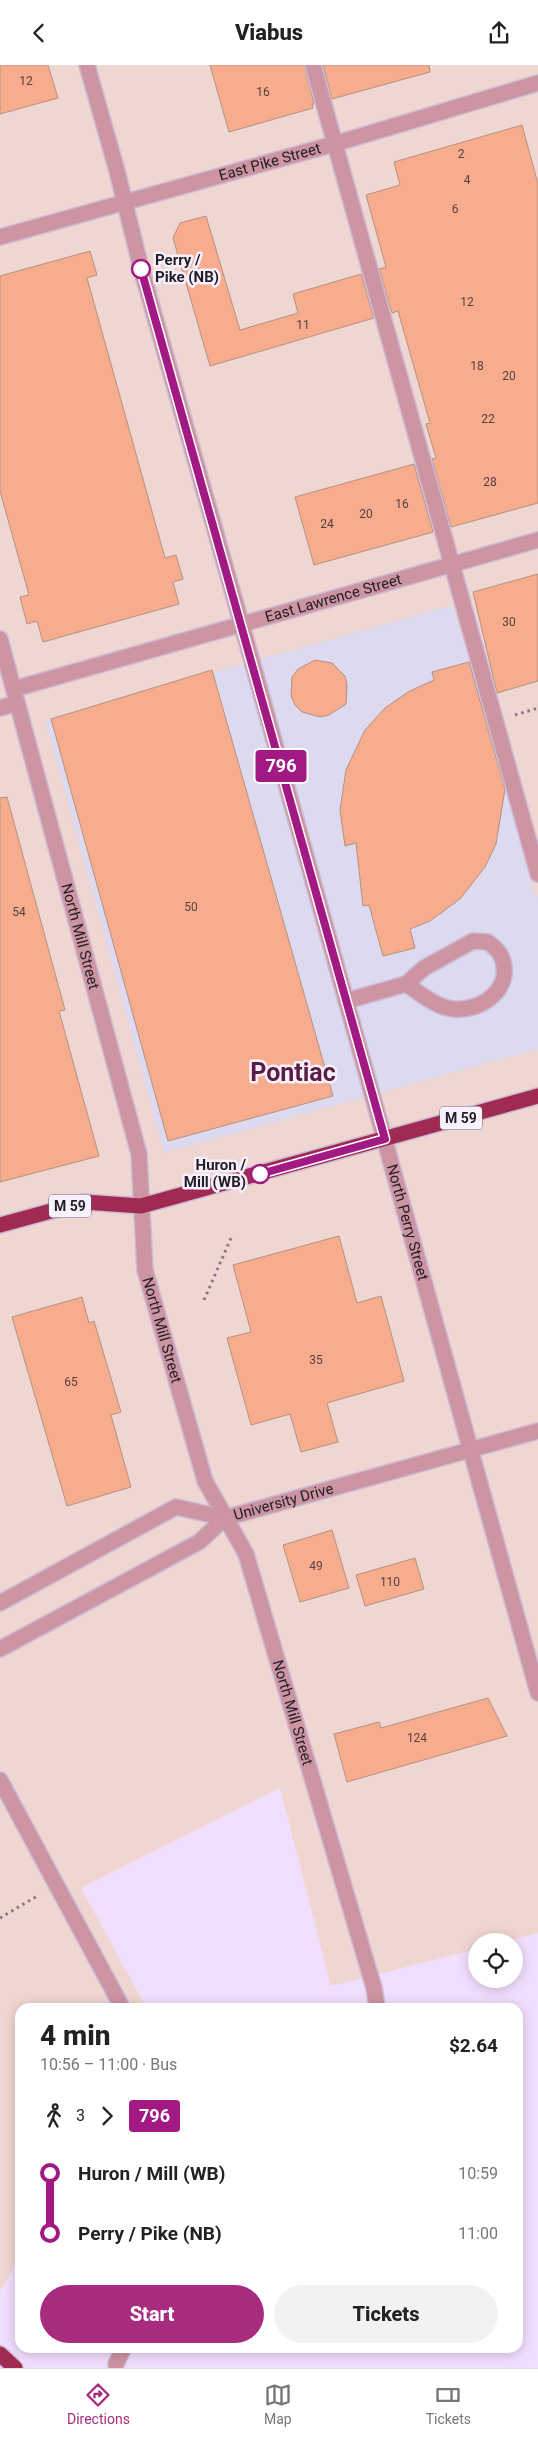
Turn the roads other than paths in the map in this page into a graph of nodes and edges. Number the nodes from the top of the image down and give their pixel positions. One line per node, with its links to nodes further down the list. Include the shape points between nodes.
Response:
1 (87, 65): 5 (street, North Perry Street)
2 (313, 65): 4 (street)
3 (538, 83): 4 (street, East Pike Street)
4 (334, 144): 5 (street, East Pike Street); 8 (street)
5 (124, 202): 6 (street, East Pike Street); 9 (street, North Perry Street)
6 (0, 237)
7 (538, 539): 8 (street, East Lawrence Street)
8 (452, 564): 9 (street, East Lawrence Street); 13 (street)
9 (241, 625): 11 (street, East Lawrence Street); 15 (street, North Perry Street)
10 (0, 642): 11 (street, North Mill Street)
11 (16, 696): 12 (street, East Lawrence Street); 18 (street, North Mill Street, via 139,1154)
12 (0, 708)
13 (538, 873)
14 (406, 984): 14 (street, via 451,1009 467,1010 494,996 502,982 505,967 501,955 488,942 473,941 424,968); 15 (street)
15 (346, 1001): 17 (street, North Perry Street)
16 (538, 1096): 17 (highway, M 59)
17 (385, 1139): 18 (highway, M 59); 21 (street, North Perry Street)
18 (141, 1206): 19 (highway, M 59, via 84,1202); 22 (street, North Mill Street, via 145,1270 204,1481)
19 (0, 1225)
20 (538, 1431): 21 (street, University Drive)
21 (471, 1449): 22 (street, University Drive); 25 (street, North Perry Street)
22 (225, 1518): 23 (street, via 176,1507); 24 (street, University Drive, via 199,1542); 28 (street, North Mill Street, via 246,1554 372,1979)
23 (0, 1603)
24 (0, 1649)
25 (538, 1693)
26 (0, 1781): 27 (street)
27 (120, 2003)
28 (376, 2003)
29 (121, 2353): 31 (street)
30 (0, 2354): 32 (highway)
31 (116, 2364)
32 (15, 2368)

